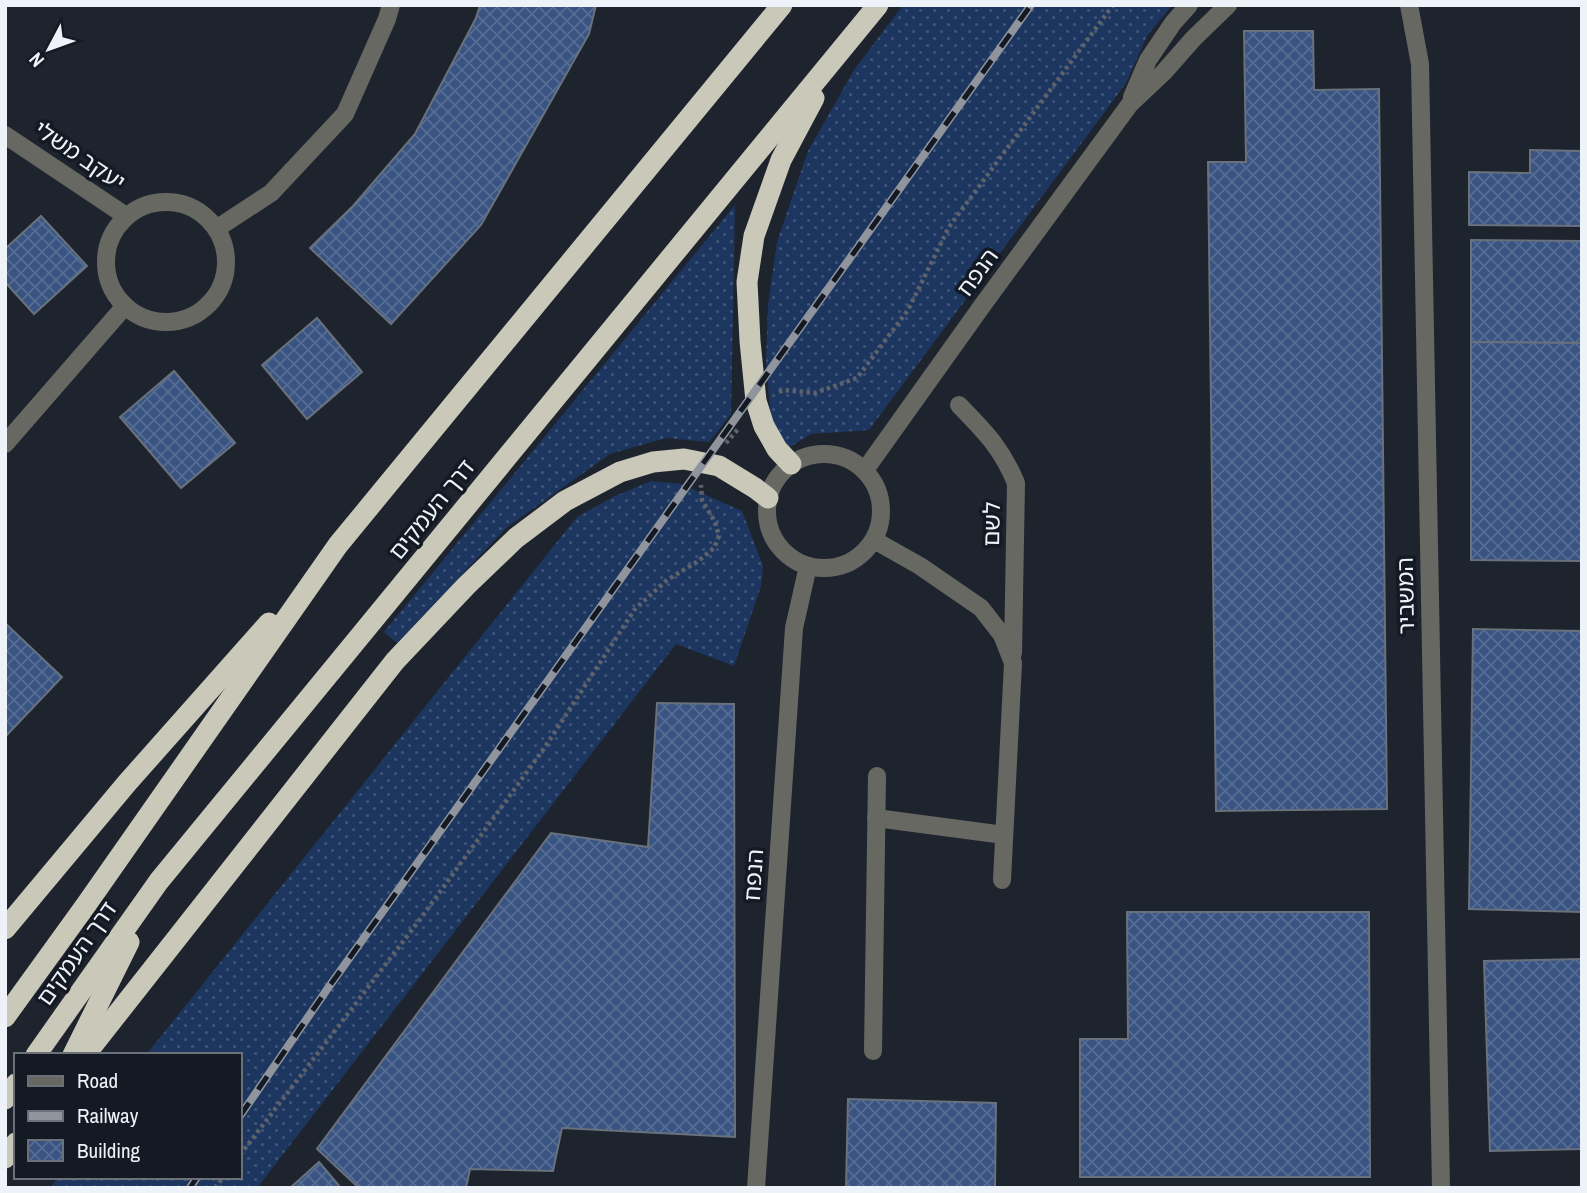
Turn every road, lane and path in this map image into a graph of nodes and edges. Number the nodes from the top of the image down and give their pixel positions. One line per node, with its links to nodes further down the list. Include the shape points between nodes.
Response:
1 (391, 5): 11 (street, via 345,114 271,193)
2 (782, 5): 21 (highway, דרך העמקים)
3 (1113, 5): 14 (path, via 949,227 908,310 857,378 815,393 784,390)
4 (1189, 5): 8 (street, הנפח, via 1148,60)
5 (1228, 5): 8 (street, הנפח)
6 (1409, 5): 37 (street, המשביר, via 1420,64)
7 (877, 6): 14 (highway, via 817,92 781,160 754,236 747,282); 28 (highway, דרך העמקים)
8 (1130, 104): 18 (street, הנפח)
9 (5, 135): 10 (street, יעקב משלי)
10 (126, 216): 11 (street, via 164,202 202,214); 12 (street, via 110,241 106,271)
11 (216, 229): 12 (street, via 224,246 222,284 197,313 160,322)
12 (125, 306): 15 (street)
13 (959, 405): 23 (street, לשם, via 990,437 1016,482)
14 (759, 410): 16 (path); 17 (highway, via 777,449)
15 (5, 444)
16 (710, 464): 19 (highway); 34 (highway, via 684,459 620,472 565,501 516,538 394,661); 35 (path, via 701,478 702,500 719,536 714,548 635,609 530,768)
17 (791, 464): 18 (street, via 805,457 837,455); 19 (street, via 780,473)
18 (865, 470): 20 (street, via 882,504)
19 (768, 498): 22 (street, via 767,516 779,547)
20 (874, 540): 22 (street, via 846,565); 23 (street, לשם, via 981,608 1002,635)
21 (338, 545): 29 (highway); 30 (highway, דרך העמקים)
22 (808, 566): 36 (street, הנפח, via 794,628)
23 (1013, 663): 26 (street, לשם)
24 (877, 776): 25 (street)
25 (876, 818): 26 (street); 31 (street)
26 (1004, 835): 27 (street, לשם)
27 (1002, 880)
28 (159, 881): 32 (highway, דרך העמקים); 33 (highway)
29 (5, 929)
30 (5, 1017)
31 (873, 1051)
32 (37, 1053)
33 (74, 1053)
34 (87, 1053)
35 (242, 1152)
36 (756, 1188)
37 (1441, 1188)

